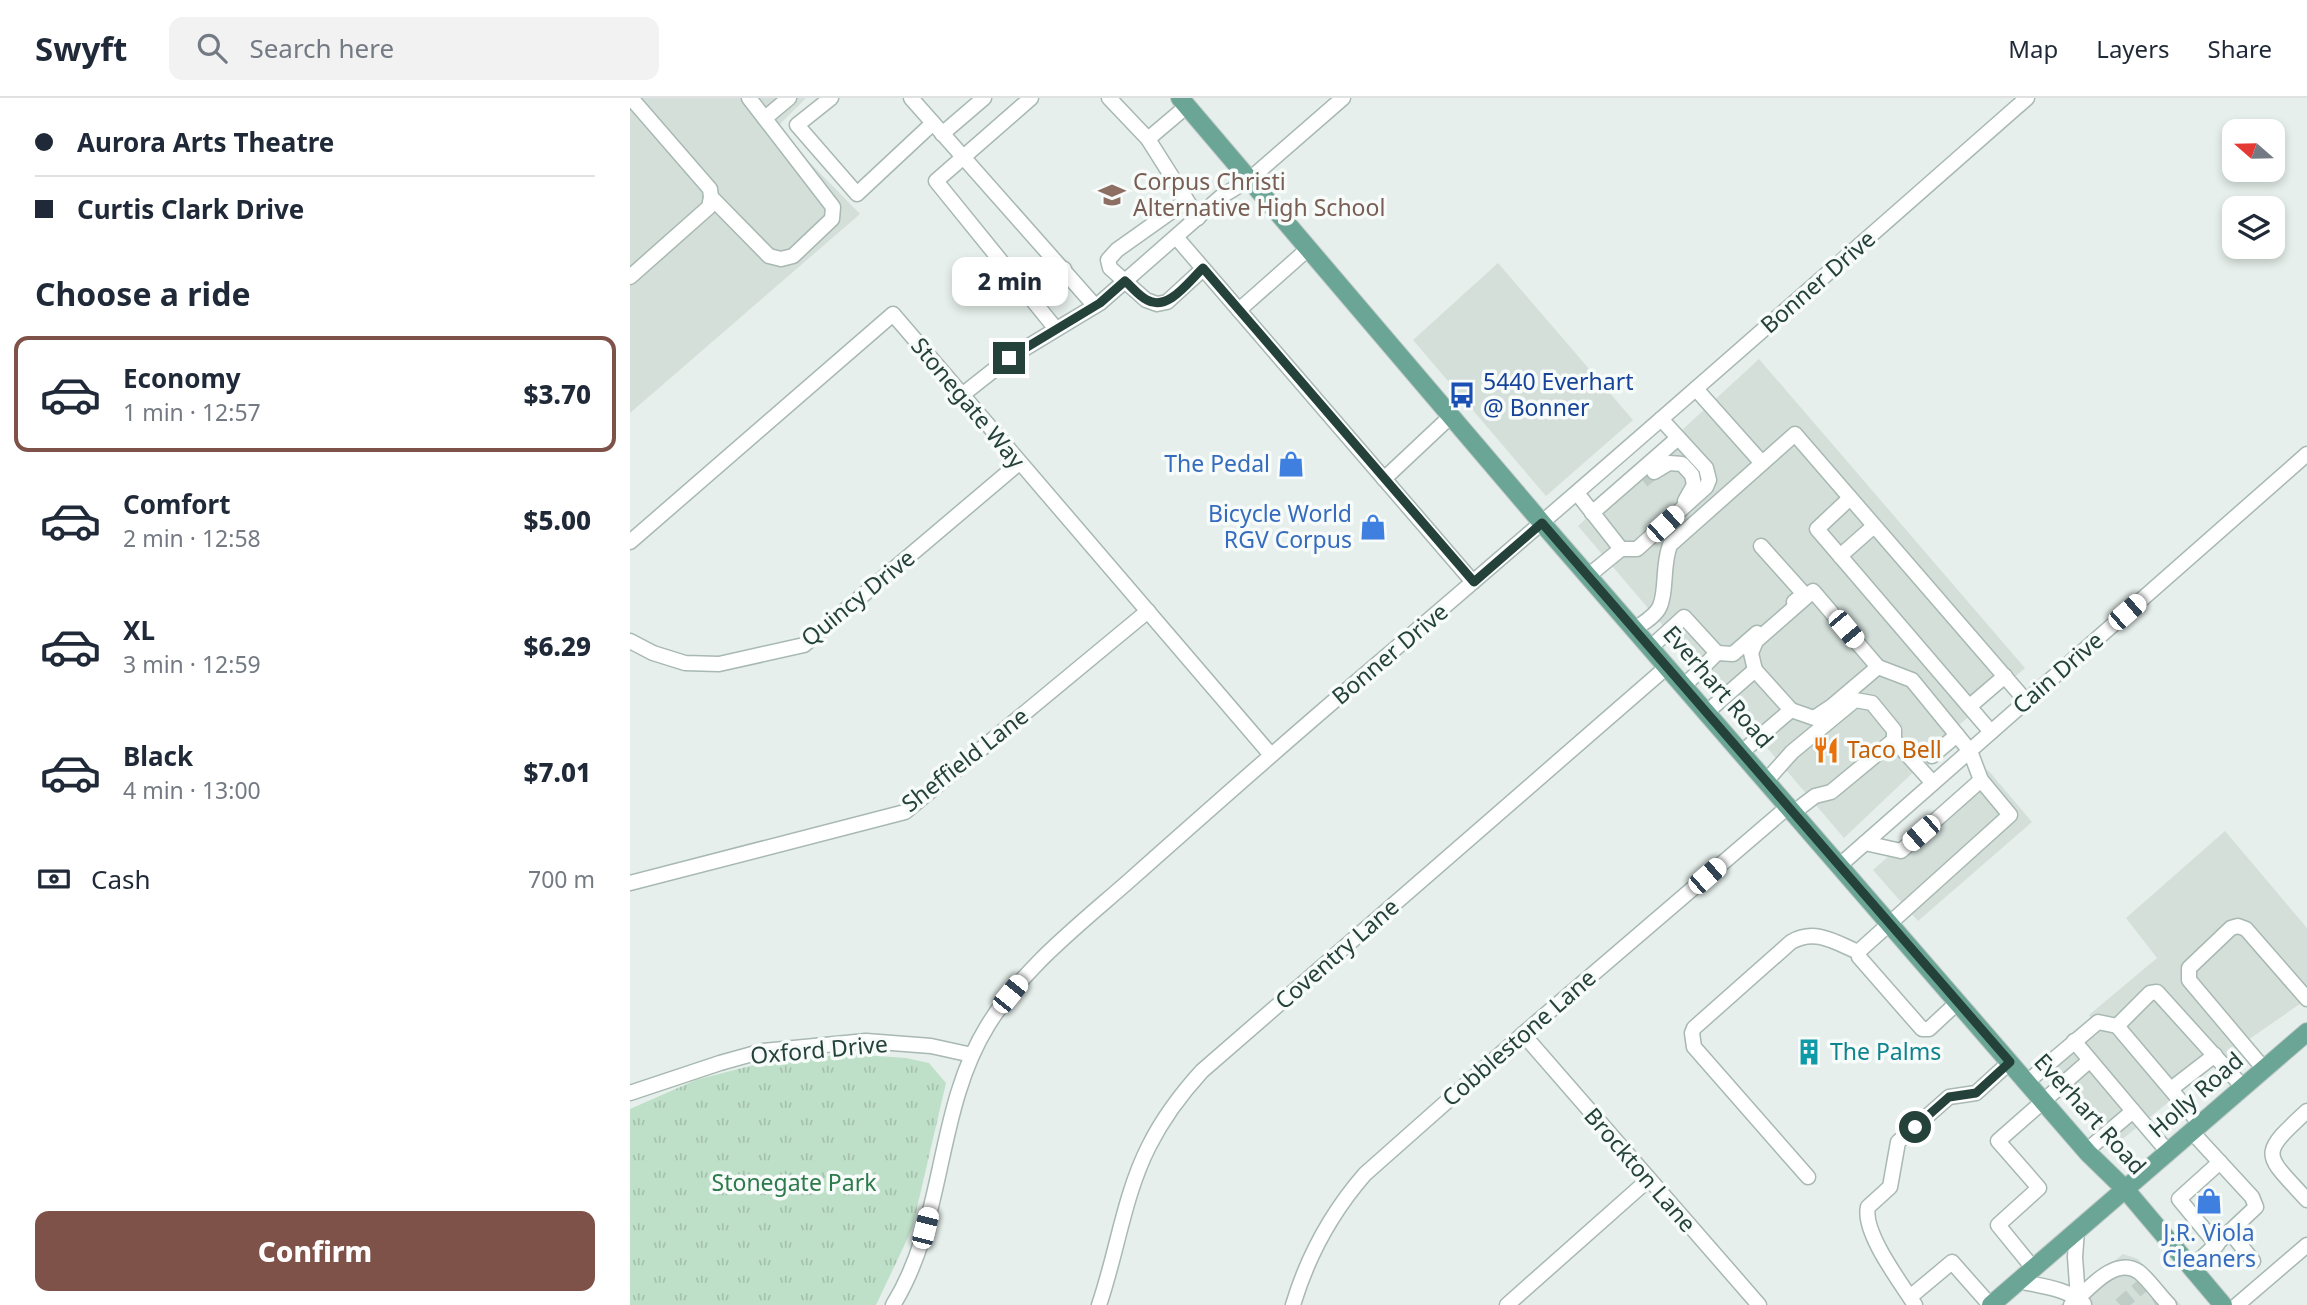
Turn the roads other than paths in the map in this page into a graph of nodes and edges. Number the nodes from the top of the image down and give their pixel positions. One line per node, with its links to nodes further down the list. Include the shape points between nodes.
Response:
1 (631, 98): 17 (street, via 710,188)
2 (749, 98): 12 (street)
3 (789, 98): 12 (street)
4 (831, 98): 13 (street, via 797,125 857,194)
5 (911, 98): 13 (street)
6 (984, 98): 13 (street)
7 (1031, 98): 15 (street)
8 (1109, 98): 14 (street)
9 (1343, 98): 16 (street)
10 (2027, 98): 30 (street, Bonner Drive)
11 (1184, 102): 14 (street); 16 (main road, Everhart Road)
12 (765, 118): 17 (street, via 833,207 832,219 793,256 781,259 769,256)
13 (938, 129): 15 (street)
14 (1147, 139): 18 (street)
15 (963, 158): 23 (street); 26 (street, via 936,181)
16 (1250, 179): 19 (street); 21 (main road, Everhart Road)
17 (711, 197): 24 (street, via 709,207)
18 (1186, 201): 19 (street); 25 (street, via 1108,260)
19 (1198, 218): 20 (street)
20 (1176, 237): 22 (street); 25 (street)
21 (1309, 248): 28 (street); 32 (main road, Everhart Road)
22 (1203, 268): 25 (street, via 1167,302 1157,304); 28 (street)
23 (1064, 270): 26 (street); 27 (street)
24 (630, 277)
25 (1125, 281): 27 (street)
26 (1029, 296): 29 (street)
27 (1095, 306): 29 (street)
28 (1239, 310): 38 (street)
29 (1056, 329): 31 (street, via 1009,358)
30 (1696, 389): 33 (street, Bonner Drive); 37 (street)
31 (962, 396): 36 (street, Stonegate Way); 46 (street, Stonegate Way, via 892,314)
32 (1451, 416): 38 (street); 44 (main road, Everhart Road)
33 (1661, 419): 34 (street); 39 (street, Bonner Drive)
34 (1678, 438): 40 (street); 42 (street, via 1706,468 1709,480)
35 (2307, 454): 62 (street, Cain Drive)
36 (1019, 463): 52 (street, Stonegate Way); 54 (street, Quincy Drive, via 804,645 719,664 685,663)
37 (1762, 463): 41 (street, via 1795,434); 53 (street, via 1670,545 1660,606)
38 (1384, 479): 51 (street)
39 (1577, 493): 43 (street); 44 (street, Bonner Drive)
40 (1609, 498): 42 (street, via 1631,491 1674,462 1692,475 1694,485); 43 (street)
41 (1850, 498): 45 (street); 49 (street, via 1817,529)
42 (1679, 511): 48 (street, via 1637,549)
43 (1592, 513): 48 (street)
44 (1542, 523): 50 (main road, Everhart Road); 51 (street, Bonner Drive)
45 (1874, 526): 49 (street); 60 (street)
46 (630, 542)
47 (1761, 546): 56 (street, via 1804,594 1732,654)
48 (1621, 550): 50 (street)
49 (1840, 556): 63 (street)
50 (1588, 576): 53 (main road, Everhart Road)
51 (1474, 582): 71 (street, Bonner Drive)
52 (1147, 611): 71 (street, Stonegate Way); 79 (street, Sheffield Lane, via 905,812)
53 (1635, 629): 55 (main road, Everhart Road)
54 (630, 641)
55 (1651, 647): 56 (street, via 1684,617); 57 (main road, Everhart Road)
56 (1717, 653): 61 (street)
57 (1668, 666): 61 (main road, Everhart Road); 120 (street, Coventry Lane, via 1202,1071 1178,1097 1135,1179)
58 (1878, 667): 59 (street, via 1813,591 1756,641 1751,653); 64 (street, via 1814,718); 67 (street, via 1912,680)
59 (1755, 670): 64 (street); 65 (street)
60 (2005, 676): 62 (street); 63 (street)
61 (1684, 686): 65 (main road, Everhart Road)
62 (2026, 701): 66 (street, Cain Drive)
63 (1970, 706): 66 (street)
64 (1791, 710): 70 (street)
65 (1707, 712): 70 (main road, Everhart Road)
66 (1991, 732): 69 (street, Cain Drive)
67 (1957, 735): 69 (street); 72 (street)
68 (1894, 740): 73 (street, via 1894,730 1872,703 1855,700 1792,752); 75 (street); 76 (street, Cobblestone Lane, via 1831,792)
69 (1970, 751): 74 (street); 75 (street, Cain Drive)
70 (1742, 752): 73 (main road, Everhart Road)
71 (1271, 755): 88 (street, Bonner Drive, via 1032,966 988,1024)
72 (1932, 756)
73 (1767, 780): 76 (main road, Everhart Road)
74 (1981, 780): 77 (street, via 1901,851); 80 (street, via 2010,815)
75 (1933, 783): 77 (street, Cain Drive)
76 (1792, 809): 78 (main road, Everhart Road); 86 (street, Cobblestone Lane)
77 (1865, 843): 78 (street, Cain Drive)
78 (1840, 865): 80 (main road, Everhart Road)
79 (630, 883)
80 (1890, 923): 81 (street); 83 (main road, Everhart Road)
81 (1858, 952): 83 (street, via 1922,1029 1929,1029); 104 (street, via 1817,935 1800,937 1692,1032 1694,1047)
82 (2307, 999): 92 (street, via 2246,929 2238,926 2193,962 2189,980)
83 (1958, 1002): 91 (main road, Everhart Road)
84 (2116, 1026): 87 (street, via 2098,1022); 89 (street, via 2150,993 2157,992); 96 (street)
85 (2307, 1032): 92 (main road, Holly Road)
86 (1523, 1034): 105 (street, Brockton Lane); 121 (street, Cobblestone Lane, via 1365,1174 1343,1199 1310,1255)
87 (2074, 1041): 90 (street); 93 (street)
88 (972, 1055): 95 (street, Oxford Drive, via 931,1046 866,1041 763,1051); 119 (street, Bonner Drive, via 960,1086 920,1252)
89 (2215, 1055): 94 (street); 96 (street)
90 (2090, 1061): 97 (street); 98 (street)
91 (2010, 1062): 93 (main road, Everhart Road); 116 (street, via 1976,1093 1949,1097 1898,1142 1890,1187 1868,1207 1866,1221)
92 (2264, 1069): 94 (main road, Holly Road)
93 (2027, 1082): 97 (main road, Everhart Road)
94 (2243, 1087): 100 (main road, Holly Road)
95 (631, 1089)
96 (2171, 1089): 100 (street)
97 (2043, 1100): 101 (main road, Everhart Road); 113 (street, via 1998,1141 2039,1188 1998,1225)
98 (2133, 1111): 101 (street); 102 (street)
99 (2307, 1111): 107 (street, via 2274,1143 2271,1154 2275,1165)
100 (2196, 1128): 102 (main road, Holly Road); 103 (street)
101 (2086, 1151): 106 (main road, Everhart Road)
102 (2168, 1152): 106 (main road, Holly Road)
103 (2220, 1163): 109 (street, via 2256,1207); 110 (street, via 2179,1199)
104 (1808, 1177)
105 (1648, 1180): 122 (street); 123 (street, Brockton Lane)
106 (2125, 1189): 108 (main road, Holly Road); 114 (main road, Everhart Road)
107 (2307, 1200)
108 (2077, 1230): 113 (main road, Holly Road); 118 (street)
109 (2231, 1233): 110 (street); 112 (street)
110 (2217, 1245): 114 (street)
111 (2307, 1245): 126 (street)
112 (2253, 1261)
113 (2033, 1268): 115 (main road, Holly Road)
114 (2191, 1268): 125 (main road, Everhart Road)
115 (2018, 1281): 118 (street, via 2053,1289); 124 (main road, Holly Road)
116 (1912, 1301): 124 (street, via 1952,1262)
117 (2163, 1302): 118 (street, via 2128,1266 2113,1269)
118 (2078, 1303)
119 (893, 1305)
120 (1099, 1305)
121 (1293, 1305)
122 (1507, 1305)
123 (1759, 1305)
124 (1990, 1305)
125 (2223, 1305)
126 (2237, 1305)

